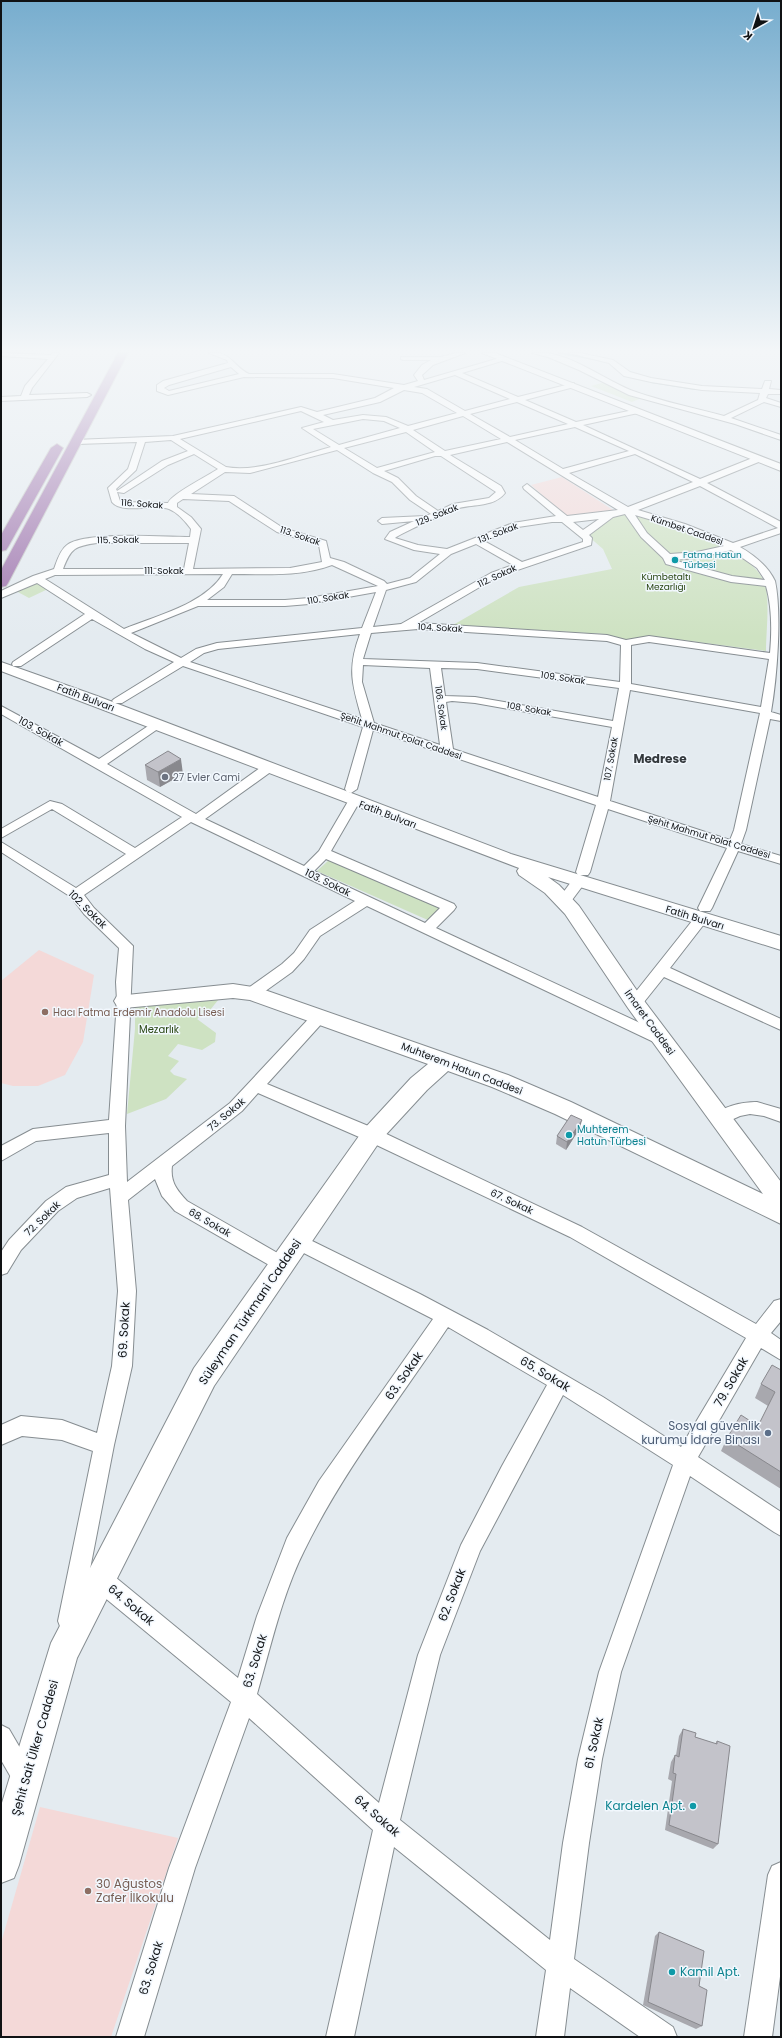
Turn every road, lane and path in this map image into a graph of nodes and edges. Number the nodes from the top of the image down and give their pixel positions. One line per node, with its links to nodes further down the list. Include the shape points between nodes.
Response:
1 (57, 448): 38 (highway)
2 (74, 448): 47 (highway)
3 (139, 448): 24 (street, via 132,470 111,490)
4 (190, 448): 12 (street)
5 (337, 448): 17 (street, via 250,471); 19 (street)
6 (435, 448): 14 (street)
7 (469, 448): 14 (street)
8 (523, 448): 20 (street, Kümbet Caddesi)
9 (626, 448): 13 (street)
10 (730, 448): 15 (main road)
11 (743, 448): 16 (main road)
12 (195, 451): 17 (street); 24 (street, via 155,469 120,492)
13 (635, 452): 20 (street); 21 (street)
14 (443, 454): 19 (street); 27 (street, 129. Sokak, via 498,488 501,493 492,500 456,506)
15 (758, 459): 18 (main road); 21 (street)
16 (781, 463)
17 (224, 468): 23 (street)
18 (781, 468)
19 (376, 471): 27 (street, via 395,480)
20 (563, 472): 26 (street, Kümbet Caddesi)
21 (701, 483): 26 (street); 31 (street)
22 (527, 487): 29 (street)
23 (180, 496): 25 (street, via 174,500); 41 (street, 113. Sokak, via 223,497 236,500 280,530 323,543 324,558)
24 (116, 499): 25 (street, 116. Sokak, via 121,505)
25 (172, 506): 35 (street, via 196,529)
26 (628, 511): 28 (street); 37 (street, Kümbet Caddesi, via 687,528); 40 (street, via 644,535)
27 (434, 516): 30 (street); 34 (street, 129. Sokak, via 393,534)
28 (610, 516): 29 (street, 131. Sokak); 33 (street)
29 (564, 519): 33 (street); 36 (street, 131. Sokak, via 516,525)
30 (382, 521)
31 (781, 526)
32 (781, 530): 37 (street)
33 (583, 535): 42 (street, 112. Sokak, via 589,541 585,545)
34 (390, 539): 39 (street, 131. Sokak, via 417,548)
35 (195, 540): 44 (street, 115. Sokak, via 81,542 64,552); 45 (street)
36 (477, 541): 39 (street, 131. Sokak); 42 (street)
37 (733, 546): 40 (street, via 686,557); 56 (street, Kümbet Caddesi, via 760,566 770,581)
38 (1, 547)
39 (448, 552): 49 (street, 110. Sokak, via 413,580)
40 (668, 557): 48 (street, via 669,562 731,579)
41 (330, 562): 43 (street, 111. Sokak, via 317,567 290,571); 49 (street, via 341,564 381,583)
42 (520, 565): 53 (street, 112. Sokak, via 494,575)
43 (230, 570): 45 (street, 111. Sokak); 51 (street, 110. Sokak, via 221,585)
44 (58, 571): 45 (street, 111. Sokak); 46 (street, 111. Sokak)
45 (188, 571)
46 (36, 578): 50 (street, 111. Sokak); 52 (street, Şehit Mahmut Polat Caddesi)
47 (1, 583)
48 (765, 583)
49 (382, 589): 51 (street, 110. Sokak, via 285,603); 54 (street)
50 (1, 595)
51 (197, 603): 55 (street, 110. Sokak)
52 (92, 614): 55 (street, Şehit Mahmut Polat Caddesi); 61 (street)
53 (402, 627): 54 (street, 104. Sokak); 57 (street, 104. Sokak, via 607,638)
54 (366, 631): 59 (street, 104. Sokak, via 217,646 200,651); 60 (street)
55 (124, 633): 59 (street, Şehit Mahmut Polat Caddesi)
56 (779, 637): 58 (street, Kümbet Caddesi)
57 (626, 643): 58 (street, 104. Sokak, via 648,640); 63 (street, 107. Sokak)
58 (775, 658): 67 (street, Kümbet Caddesi)
59 (181, 662): 65 (street, 104. Sokak); 70 (street, Şehit Mahmut Polat Caddesi)
60 (357, 662): 62 (street, 109. Sokak); 70 (street, via 357,682)
61 (6, 663): 65 (main road, Fatih Bulvarı); 69 (main road, Fatih Bulvarı)
62 (435, 665): 63 (street, 109. Sokak, via 477,666); 64 (street, 106. Sokak)
63 (625, 686): 67 (street, 109. Sokak); 71 (street, 107. Sokak)
64 (440, 700): 71 (street, 108. Sokak, via 475,700); 72 (street, 106. Sokak)
65 (118, 701): 75 (main road, Fatih Bulvarı)
66 (1, 708): 73 (street, 103. Sokak)
67 (766, 712): 68 (street, 109. Sokak); 80 (street, Kümbet Caddesi, via 752,782)
68 (781, 718)
69 (158, 724): 73 (street); 74 (main road, Fatih Bulvarı)
70 (369, 724): 72 (street, Şehit Mahmut Polat Caddesi); 75 (street)
71 (617, 725): 76 (street, 107. Sokak)
72 (447, 751): 76 (street, Şehit Mahmut Polat Caddesi)
73 (100, 764): 77 (street, 103. Sokak)
74 (268, 768): 75 (main road, Fatih Bulvarı); 77 (street, via 226,800)
75 (353, 795): 81 (street); 83 (main road, Fatih Bulvarı); 86 (main road, Fatih Bulvarı)
76 (603, 804): 80 (street, Şehit Mahmut Polat Caddesi); 86 (street, 107. Sokak)
77 (193, 818): 82 (street); 85 (street, 103. Sokak)
78 (1, 834): 82 (street, via 50,805 58,807)
79 (1, 846): 87 (street, 102. Sokak)
80 (734, 846): 84 (street, Şehit Mahmut Polat Caddesi); 90 (street, Kümbet Caddesi)
81 (324, 853): 85 (street); 91 (street, via 448,907)
82 (134, 854): 87 (street)
83 (505, 858): 86 (main road, Fatih Bulvarı); 89 (main road, İmaret Caddesi, via 539,880)
84 (781, 860)
85 (306, 871): 88 (street, 103. Sokak)
86 (581, 877): 89 (street, 107. Sokak); 90 (main road, Fatih Bulvarı)
87 (76, 894): 96 (street, 102. Sokak, via 89,911 126,946)
88 (366, 900): 91 (street, 103. Sokak); 95 (street, via 315,933 287,968)
89 (564, 902): 97 (main road, İmaret Caddesi)
90 (703, 913): 92 (main road, Fatih Bulvarı); 93 (main road, Fatih Bulvarı); 94 (street, Kümbet Caddesi)
91 (428, 928): 100 (street, 103. Sokak)
92 (781, 930)
93 (781, 943)
94 (662, 970): 97 (street, Kümbet Caddesi); 99 (street)
95 (252, 993): 96 (main road, Muhterem Hatun Caddesi, via 233,991); 98 (main road, Muhterem Hatun Caddesi)
96 (124, 1001): 105 (street, 69. Sokak)
97 (636, 1003): 100 (main road, İmaret Caddesi)
98 (319, 1017): 101 (main road, Muhterem Hatun Caddesi); 102 (street, 73. Sokak)
99 (781, 1025)
100 (663, 1040): 104 (main road, İmaret Caddesi)
101 (444, 1061): 106 (main road, Süleyman Türkmani Caddesi, via 419,1084); 112 (main road, Muhterem Hatun Caddesi, via 563,1108)
102 (257, 1086): 106 (street, 67. Sokak); 108 (street, 73. Sokak, via 236,1107)
103 (781, 1116): 104 (street, via 756,1107 730,1113)
104 (720, 1119): 111 (main road, İmaret Caddesi)
105 (116, 1126): 107 (street, via 33,1135); 109 (street, 69. Sokak)
106 (372, 1136): 113 (main road, Süleyman Türkmani Caddesi); 118 (street, 67. Sokak, via 576,1232)
107 (1, 1154)
108 (164, 1162): 110 (street, 73. Sokak); 114 (street, 68. Sokak, via 164,1184 181,1206)
109 (118, 1179): 110 (street, 69. Sokak); 115 (street, 72. Sokak, via 72,1192 52,1206 15,1244)
110 (120, 1198): 122 (street, 69. Sokak, via 127,1291 122,1366)
111 (781, 1200)
112 (781, 1214)
113 (298, 1242): 114 (main road, Süleyman Türkmani Caddesi); 117 (street, 65. Sokak)
114 (282, 1264): 125 (main road, Süleyman Türkmani Caddesi, via 204,1377)
115 (1, 1267)
116 (781, 1307): 118 (street, 79. Sokak)
117 (445, 1317): 120 (street, 65. Sokak); 127 (street, 63. Sokak, via 326,1488 295,1546 268,1616)
118 (758, 1335): 119 (street, 67. Sokak); 123 (street, 79. Sokak)
119 (781, 1351)
120 (559, 1382): 123 (street, 65. Sokak); 130 (street, 62. Sokak, via 472,1545 429,1656)
121 (1, 1435): 122 (street, via 21,1426 62,1430)
122 (104, 1445): 126 (street, 69. Sokak)
123 (685, 1460): 124 (street, 65. Sokak); 133 (street, 61. Sokak, via 610,1672 589,1767 576,1843)
124 (781, 1525)
125 (101, 1580): 126 (main road, Süleyman Türkmani Caddesi); 127 (street, 64. Sokak)
126 (62, 1654): 129 (main road, Şehit Sait Ülker Caddesi)
127 (244, 1698): 130 (street, 64. Sokak); 134 (street, 63. Sokak, via 182,1868)
128 (1, 1737): 129 (street)
129 (26, 1778): 131 (main road, Şehit Sait Ülker Caddesi)
130 (386, 1825): 133 (street, 64. Sokak); 135 (street, 62. Sokak)
131 (1, 1865)
132 (781, 1875): 138 (street)
133 (560, 1965): 136 (street, 61. Sokak); 137 (street, 64. Sokak)
134 (130, 2037)
135 (340, 2037)
136 (550, 2037)
137 (663, 2037)
138 (758, 2037)

